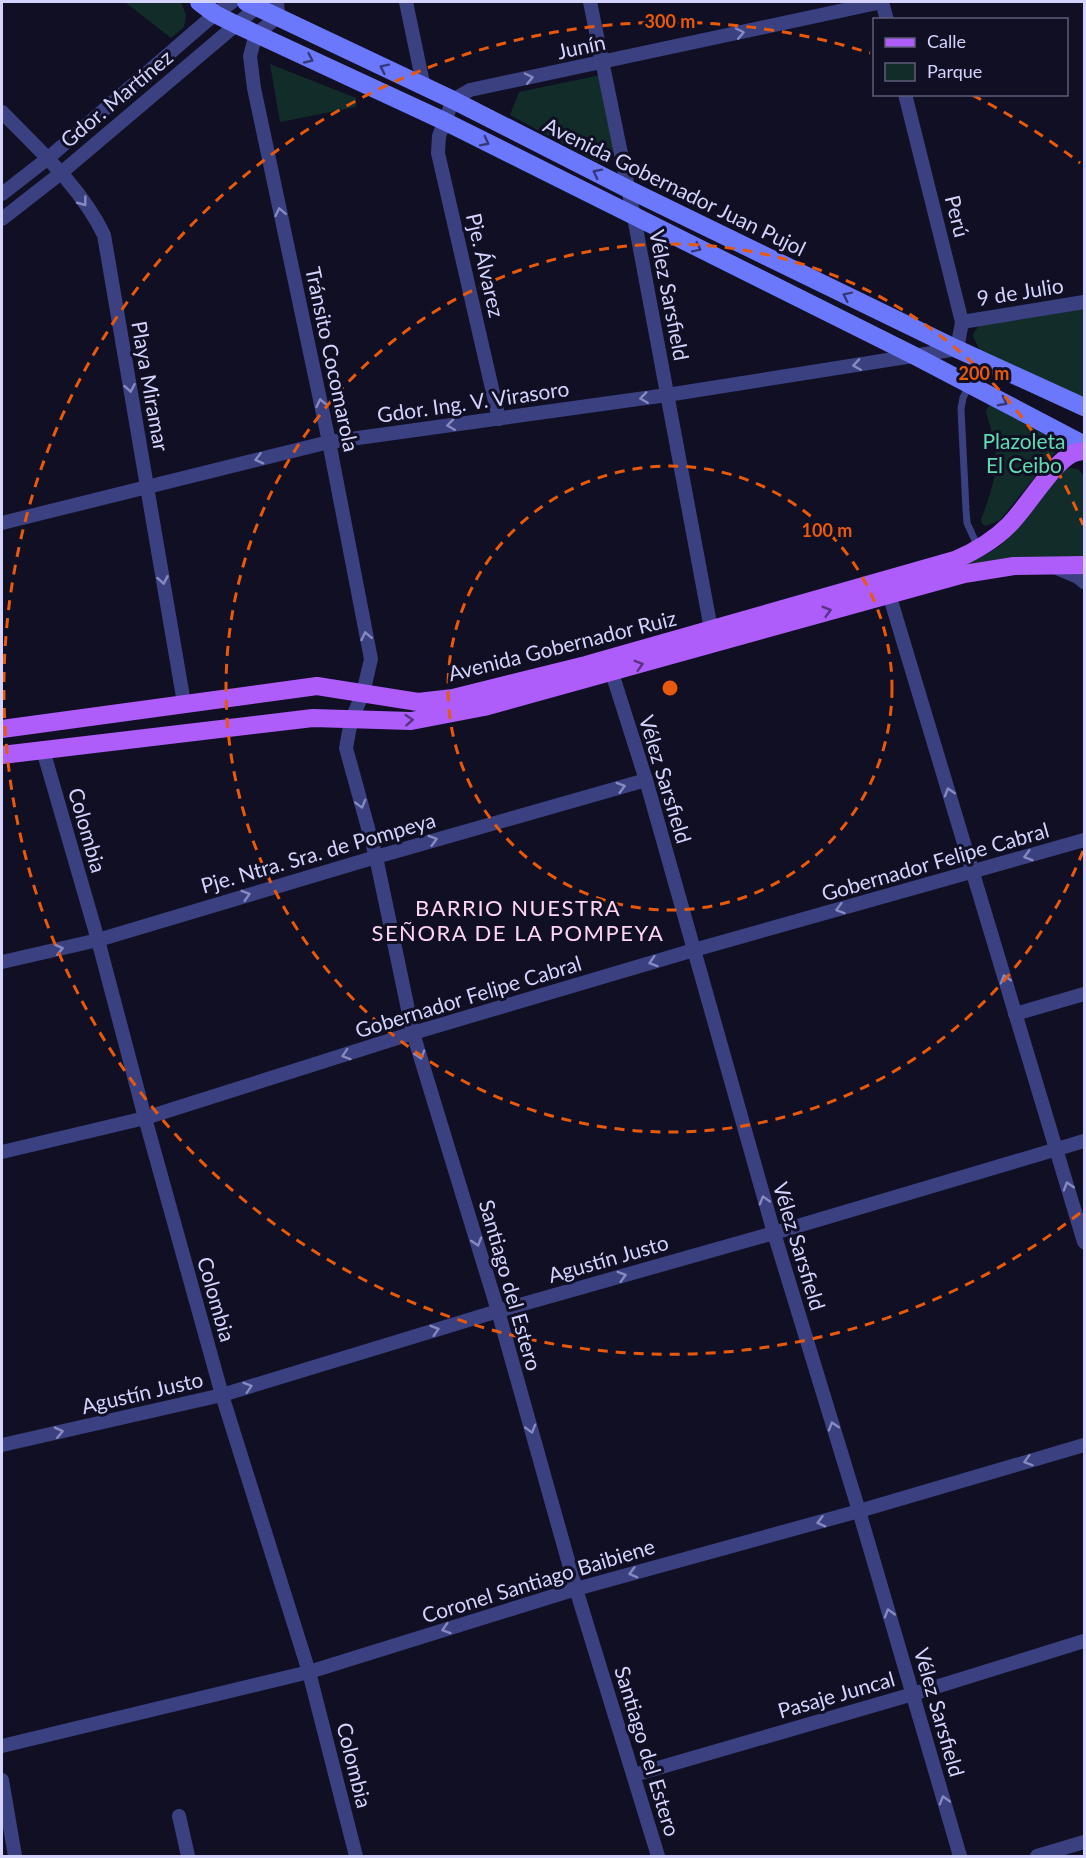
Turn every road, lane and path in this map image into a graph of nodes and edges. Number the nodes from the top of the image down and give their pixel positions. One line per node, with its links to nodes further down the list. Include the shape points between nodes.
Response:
1 (199, 2): 8 (main road)
2 (232, 2): 8 (street, Gdor. Martínez)
3 (406, 2): 13 (street)
4 (590, 2): 12 (street)
5 (882, 2): 9 (street); 12 (street, Junín, one-way to 5)
6 (252, 4): 7 (main road, Avenida Gobernador Juan Pujol); 10 (street, Gdor. Martínez)
7 (278, 9): 11 (street); 13 (main road, Avenida Gobernador Juan Pujol, one-way to 7)
8 (215, 14): 10 (main road); 18 (street, Gdor. Martínez)
9 (886, 18)
10 (236, 24): 11 (main road); 19 (street, Gdor. Martínez)
11 (256, 34): 17 (main road, one-way to 17); 32 (street, Tránsito Cocomarola, one-way to 11, via 254,88 250,56)
12 (602, 63): 15 (street, Junín, one-way to 12, via 470,90); 20 (street)
13 (424, 88): 15 (main road, Avenida Gobernador Juan Pujol)
14 (906, 96): 25 (street, Perú)
15 (453, 100): 17 (street); 20 (main road, Avenida Gobernador Juan Pujol, one-way to 15)
16 (2, 112): 18 (street, Playa Miramar)
17 (444, 121): 22 (main road, one-way to 22); 31 (street, Pje. Álvarez, via 438,153)
18 (47, 159): 19 (street, Playa Miramar); 21 (street, Gdor. Martínez)
19 (62, 173): 23 (street, Gdor. Martínez); 34 (street, Playa Miramar, one-way to 34, via 104,235)
20 (628, 191): 22 (street, Avenida Gobernador Juan Pujol); 26 (main road, Avenida Gobernador Juan Pujol, one-way to 20)
21 (2, 194)
22 (634, 217): 27 (main road, one-way to 27); 29 (street, Vélez Sarsfield)
23 (2, 219)
24 (1084, 302): 25 (street, 9 de Julio)
25 (962, 322): 26 (street, Perú)
26 (957, 349): 27 (street, Gdor. Ing. V. Virasoro); 30 (main road, Avenida Gobernador Juan Pujol)
27 (915, 356): 28 (main road); 29 (street, Gdor. Ing. V. Virasoro, one-way to 29)
28 (969, 384): 33 (main road, one-way to 33); 36 (lane, via 961,409 966,516)
29 (667, 395): 31 (street, Gdor. Ing. V. Virasoro, one-way to 31); 41 (street, Vélez Sarsfield)
30 (1084, 407)
31 (499, 419): 32 (street, Gdor. Ing. V. Virasoro, one-way to 32)
32 (329, 442): 34 (street, Gdor. Ing. V. Virasoro, one-way to 34); 44 (street, Tránsito Cocomarola, one-way to 32, via 371,659)
33 (1084, 448): 36 (main road, Avenida Gobernador Ruiz, via 1064,459 1009,525)
34 (147, 487): 35 (street, Gdor. Ing. V. Virasoro); 45 (street, Playa Miramar, one-way to 45)
35 (2, 523)
36 (979, 549): 41 (main road, Avenida Gobernador Ruiz, via 955,560)
37 (1050, 565): 38 (main road, Avenida Gobernador Ruiz); 39 (street); 40 (main road, Avenida Gobernador Ruiz, via 964,574)
38 (1084, 565)
39 (1084, 582)
40 (889, 594): 43 (main road, Avenida Gobernador Ruiz, one-way to 40); 53 (street, one-way to 40)
41 (711, 629): 42 (main road, Avenida Gobernador Ruiz)
42 (586, 665): 43 (street); 44 (main road, Avenida Gobernador Ruiz, via 453,698 418,702)
43 (612, 673): 46 (main road, Avenida Gobernador Ruiz, one-way to 43, via 411,721 484,707); 50 (street, Vélez Sarsfield)
44 (363, 693): 45 (main road, Avenida Gobernador Ruiz, via 317,686); 46 (street, Tránsito Cocomarola)
45 (184, 703): 47 (main road, Avenida Gobernador Ruiz)
46 (351, 721): 48 (main road, Avenida Gobernador Ruiz, via 313,718); 52 (street, Santiago del Estero, one-way to 52, via 346,747)
47 (2, 729)
48 (43, 750): 49 (main road, Avenida Gobernador Ruiz); 54 (street, Colombia)
49 (2, 755)
50 (646, 780): 52 (street, Pje. Ntra. Sra. de Pompeya, one-way to 50); 55 (street, Vélez Sarsfield)
51 (1084, 840): 53 (street, Gobernador Felipe Cabral, one-way to 53)
52 (376, 856): 54 (street, Pje. Ntra. Sra. de Pompeya, one-way to 52); 59 (street, Santiago del Estero)
53 (973, 872): 55 (street, Gobernador Felipe Cabral, one-way to 55); 58 (street, one-way to 53)
54 (98, 940): 56 (street, Pje. Ntra. Sra. de Pompeya, one-way to 54); 60 (street, Colombia)
55 (694, 950): 59 (street, Gobernador Felipe Cabral, one-way to 59); 64 (street, Vélez Sarsfield, one-way to 55)
56 (2, 962)
57 (1084, 994): 58 (street)
58 (1015, 1014): 62 (street)
59 (414, 1033): 60 (street, Gobernador Felipe Cabral, one-way to 60); 66 (street, Santiago del Estero, one-way to 66)
60 (145, 1118): 63 (street, Gobernador Felipe Cabral); 67 (street, Colombia)
61 (1084, 1141): 62 (street, Agustín Justo)
62 (1056, 1149): 64 (street, Agustín Justo); 65 (street, one-way to 62)
63 (2, 1152)
64 (774, 1233): 66 (street, Agustín Justo, one-way to 64); 70 (street, Vélez Sarsfield, one-way to 64)
65 (1084, 1242)
66 (498, 1311): 67 (street, Agustín Justo, one-way to 66); 71 (street, Santiago del Estero, one-way to 71)
67 (222, 1395): 68 (street, Agustín Justo, one-way to 67); 73 (street, Colombia)
68 (2, 1445)
69 (1084, 1445): 70 (street, Coronel Santiago Baibiene, one-way to 70)
70 (859, 1511): 71 (street, Coronel Santiago Baibiene, one-way to 71); 74 (street, Vélez Sarsfield, one-way to 70)
71 (576, 1589): 73 (street, Coronel Santiago Baibiene, one-way to 73); 76 (street, Santiago del Estero)
72 (1084, 1641): 74 (street, Pasaje Juncal)
73 (309, 1672): 75 (street, Coronel Santiago Baibiene); 82 (street, Colombia)
74 (913, 1694): 76 (street, Pasaje Juncal); 84 (street, Vélez Sarsfield, one-way to 74)
75 (2, 1746)
76 (634, 1775): 83 (street, Santiago del Estero)
77 (2, 1780): 80 (street)
78 (179, 1816): 81 (street)
79 (1084, 1842): 85 (street)
80 (15, 1857)
81 (188, 1857)
82 (356, 1857)
83 (658, 1857)
84 (960, 1857)
85 (1037, 1857)

